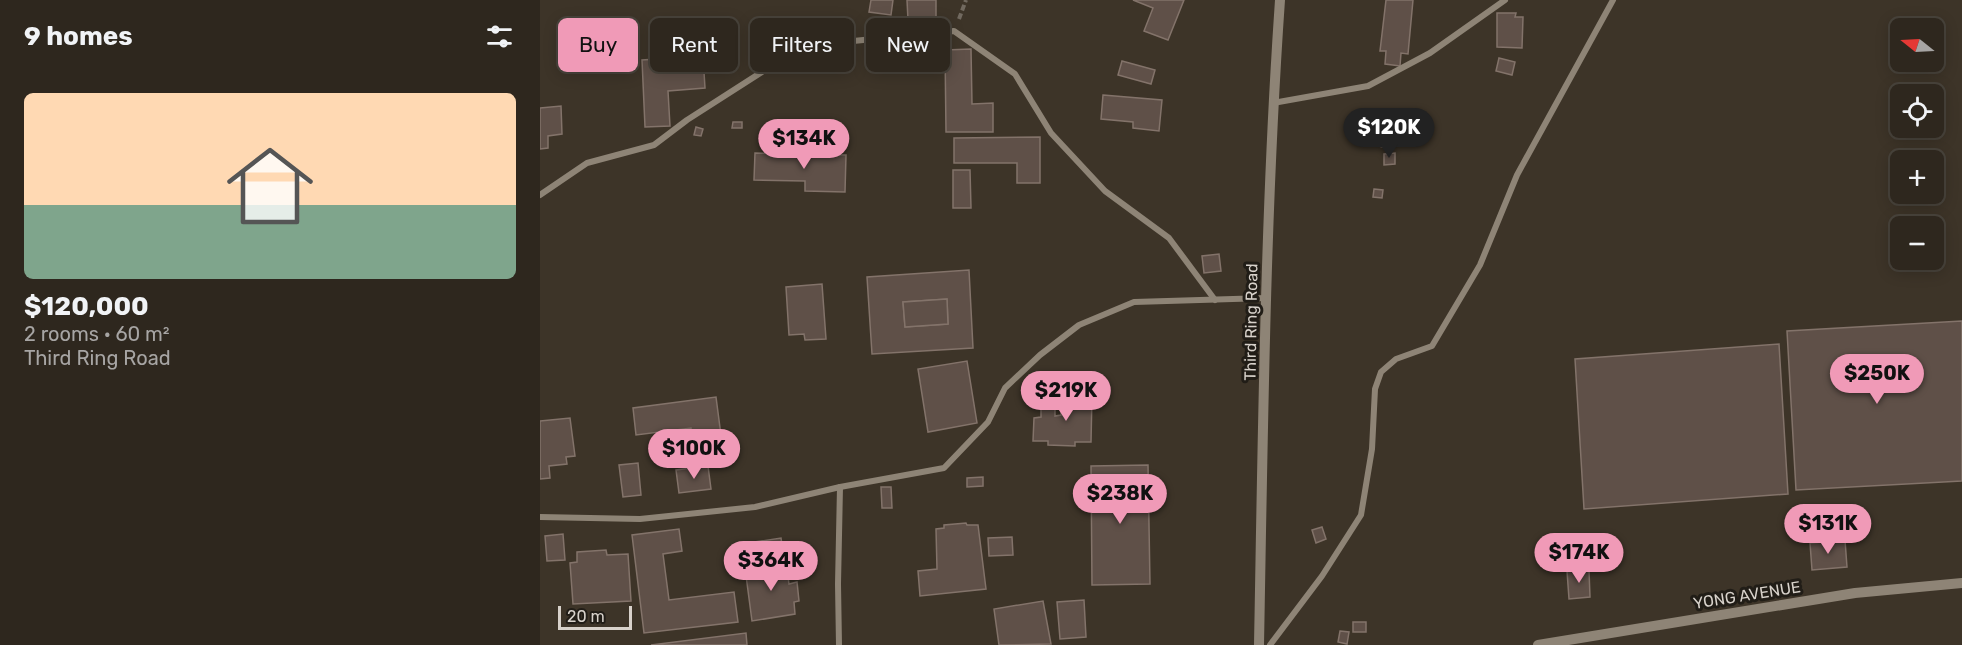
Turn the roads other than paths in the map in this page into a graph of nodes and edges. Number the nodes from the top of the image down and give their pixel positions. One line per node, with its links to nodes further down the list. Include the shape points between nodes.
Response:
1 (1280, 0): 4 (street, Third Ring Road)
2 (1505, 0): 4 (street, via 1430,53 1368,86)
3 (1613, 0): 13 (street, via 1517,175 1480,265 1432,346 1396,359 1381,372 1375,389 1372,449 1361,515 1322,576)
4 (1273, 103): 6 (street, Third Ring Road)
5 (540, 195): 7 (street, via 587,163 654,145 768,68 823,44 954,31 1015,74 1051,133 1106,191 1169,238)
6 (1266, 298): 7 (street); 12 (street, Third Ring Road)
7 (1215, 300): 8 (street, via 1134,302 1079,325 1005,387 988,422 944,468)
8 (840, 487): 9 (street, via 754,507 640,519); 11 (street)
9 (540, 517)
10 (1962, 583): 14 (street, YONG AVENUE, via 1855,593)
11 (839, 645)
12 (1259, 645)
13 (1270, 645)
14 (1538, 645)

